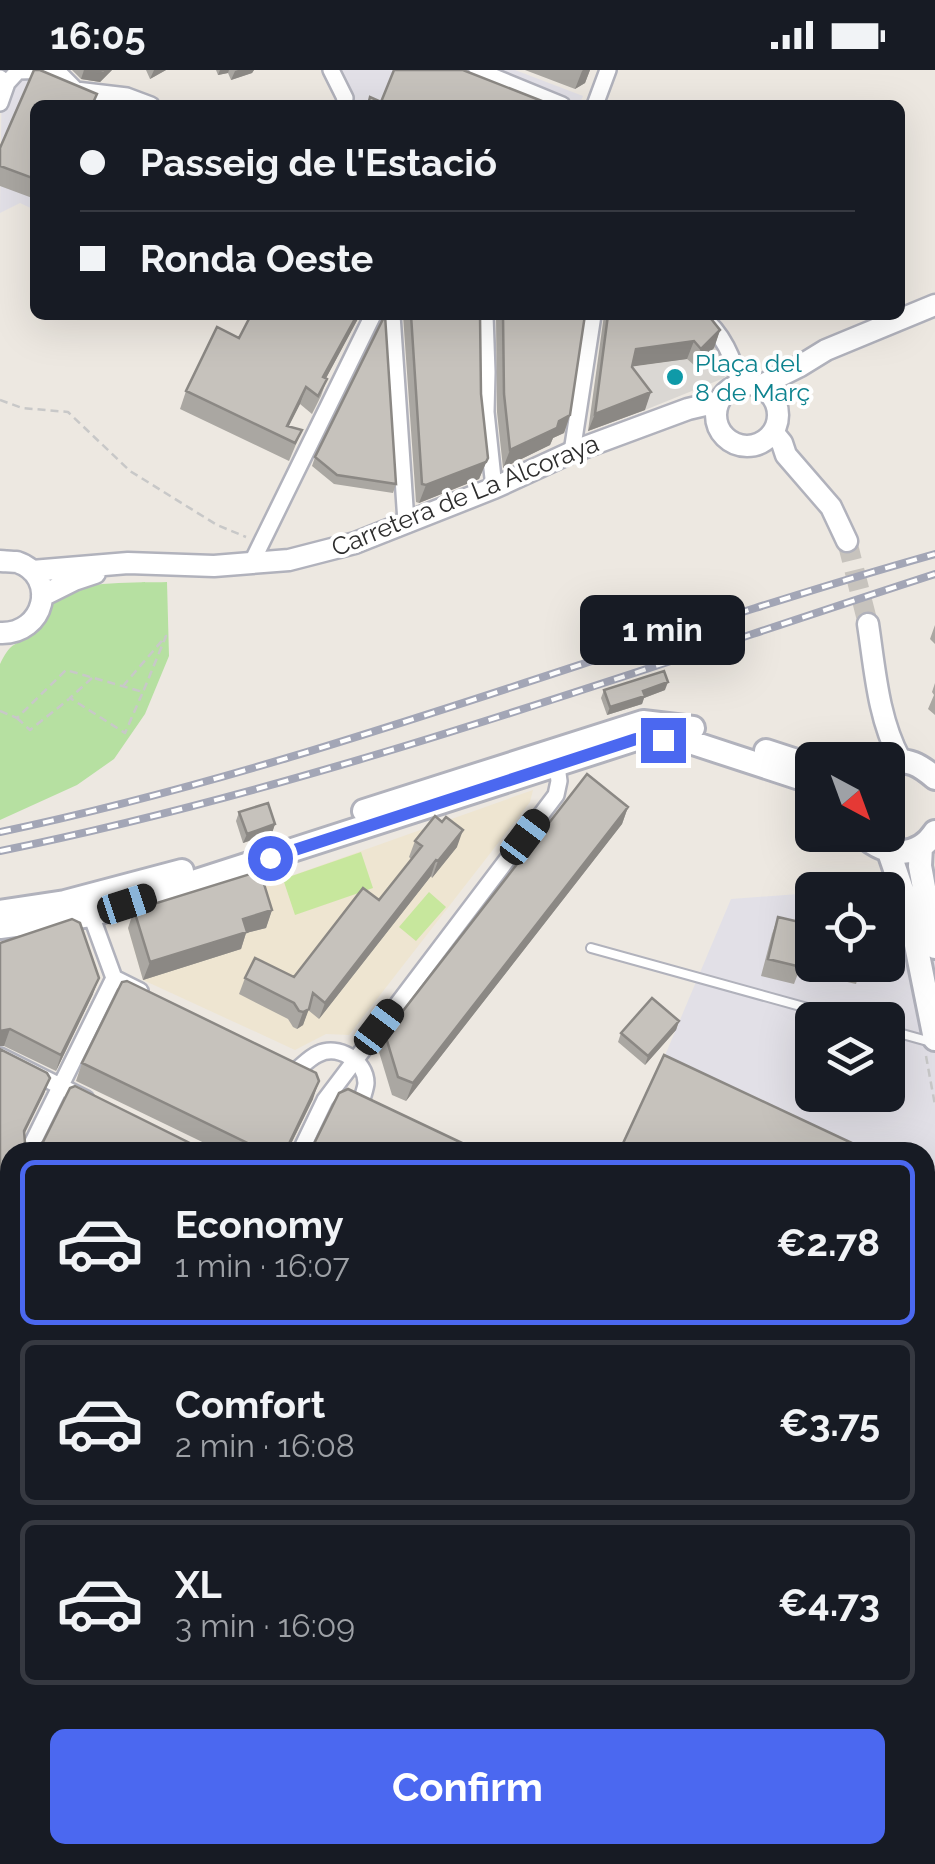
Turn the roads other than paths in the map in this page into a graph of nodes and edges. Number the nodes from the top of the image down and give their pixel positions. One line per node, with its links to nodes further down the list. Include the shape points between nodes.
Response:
1 (56, 70): 5 (street, via 18,71); 6 (street, via 76,90)
2 (331, 70): 7 (street)
3 (477, 70): 8 (street)
4 (608, 70): 9 (street)
5 (4, 80): 10 (street)
6 (138, 100)
7 (345, 100)
8 (550, 100)
9 (597, 100)
10 (0, 103)
11 (935, 305): 12 (street)
12 (905, 317)
13 (372, 320): 30 (street)
14 (392, 320): 26 (street)
15 (484, 320): 25 (street)
16 (592, 320): 24 (street)
17 (705, 320): 20 (street)
18 (899, 320): 19 (street)
19 (800, 366): 20 (street); 21 (street)
20 (749, 386): 21 (street); 22 (street, via 724,393)
21 (777, 402): 23 (street, via 778,420)
22 (717, 412): 23 (street, via 725,438 736,445); 24 (street, Carretera de La Alcoraya, via 688,409)
23 (767, 438): 27 (street, via 782,443 832,507)
24 (572, 452): 25 (street, Carretera de La Alcoraya)
25 (494, 488): 26 (street, Carretera de La Alcoraya)
26 (406, 522): 30 (street, Carretera de La Alcoraya, via 355,543)
27 (846, 541)
28 (0, 561): 31 (street)
29 (128, 563): 30 (street, Carretera de La Alcoraya); 31 (street, Carretera de La Alcoraya); 32 (street, Carretera de La Alcoraya)
30 (251, 564)
31 (32, 571): 32 (street)
32 (42, 596): 34 (street, via 30,624)
33 (868, 624): 35 (street)
34 (4, 637)
35 (891, 742)
36 (795, 760): 44 (main road, via 697,728 642,722 178,872)
37 (905, 763): 40 (main road)
38 (557, 766): 39 (main road, via 636,739 690,742); 45 (main road); 55 (street, via 556,795)
39 (795, 776)
40 (935, 778)
41 (928, 839): 42 (main road); 48 (main road, via 920,866)
42 (905, 851)
43 (889, 852): 53 (main road, via 909,910)
44 (0, 912)
45 (91, 916): 46 (main road); 49 (street)
46 (0, 928)
47 (591, 948): 51 (lane)
48 (935, 948)
49 (114, 978): 50 (street); 58 (street)
50 (147, 995)
51 (795, 1004)
52 (905, 1034): 53 (lane)
53 (935, 1041)
54 (0, 1056): 58 (street)
55 (355, 1059): 57 (street); 57 (street, via 320,1052); 59 (street, via 367,1085)
56 (282, 1061): 57 (street)
57 (317, 1078): 59 (street); 63 (street, via 325,1100)
58 (60, 1086): 60 (street); 62 (street)
59 (362, 1099): 61 (street)
60 (94, 1102)
61 (380, 1108)
62 (33, 1142)
63 (305, 1142)

